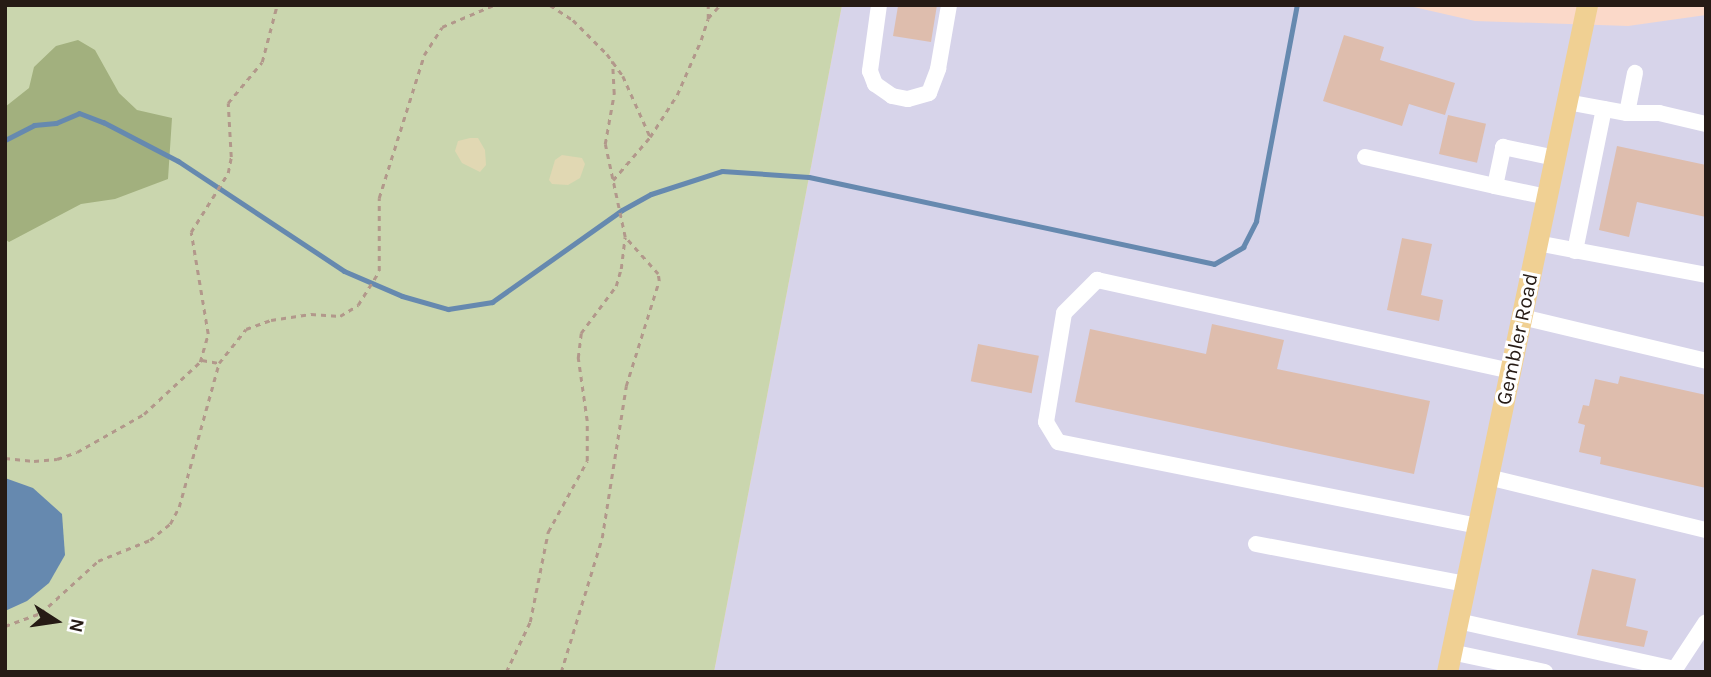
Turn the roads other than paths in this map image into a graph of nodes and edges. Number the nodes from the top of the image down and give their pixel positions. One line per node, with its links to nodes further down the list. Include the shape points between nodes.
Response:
1 (879, 5): 2 (lane, via 870,71 875,84 892,96 908,99 929,93 938,69)
2 (948, 5)
3 (1587, 5): 5 (main road, Gembler Road)
4 (1635, 73): 7 (lane)
5 (1567, 102): 6 (lane); 10 (main road, Gembler Road)
6 (1604, 109): 7 (lane); 14 (lane)
7 (1626, 113): 8 (lane, via 1659,113)
8 (1706, 124)
9 (1365, 157): 11 (lane)
10 (1555, 158): 11 (lane, via 1503,147); 12 (main road, Gembler Road)
11 (1495, 186): 12 (lane)
12 (1547, 197): 13 (main road, Gembler Road)
13 (1537, 243): 14 (lane); 16 (main road, Gembler Road)
14 (1575, 251): 15 (lane)
15 (1706, 275)
16 (1522, 317): 17 (lane); 18 (main road, Gembler Road)
17 (1706, 361)
18 (1511, 371): 19 (main road, Gembler Road); 20 (lane, via 1097,280 1064,313 1046,422 1058,442)
19 (1488, 477): 20 (main road, Gembler Road); 21 (lane)
20 (1478, 526): 23 (main road, Gembler Road)
21 (1706, 530)
22 (1256, 544): 23 (lane)
23 (1466, 584): 24 (main road, Gembler Road)
24 (1458, 621): 25 (lane, via 1675,669); 26 (main road, Gembler Road)
25 (1706, 622)
26 (1449, 662): 27 (lane)
27 (1479, 665): 28 (lane)
28 (1545, 672)

